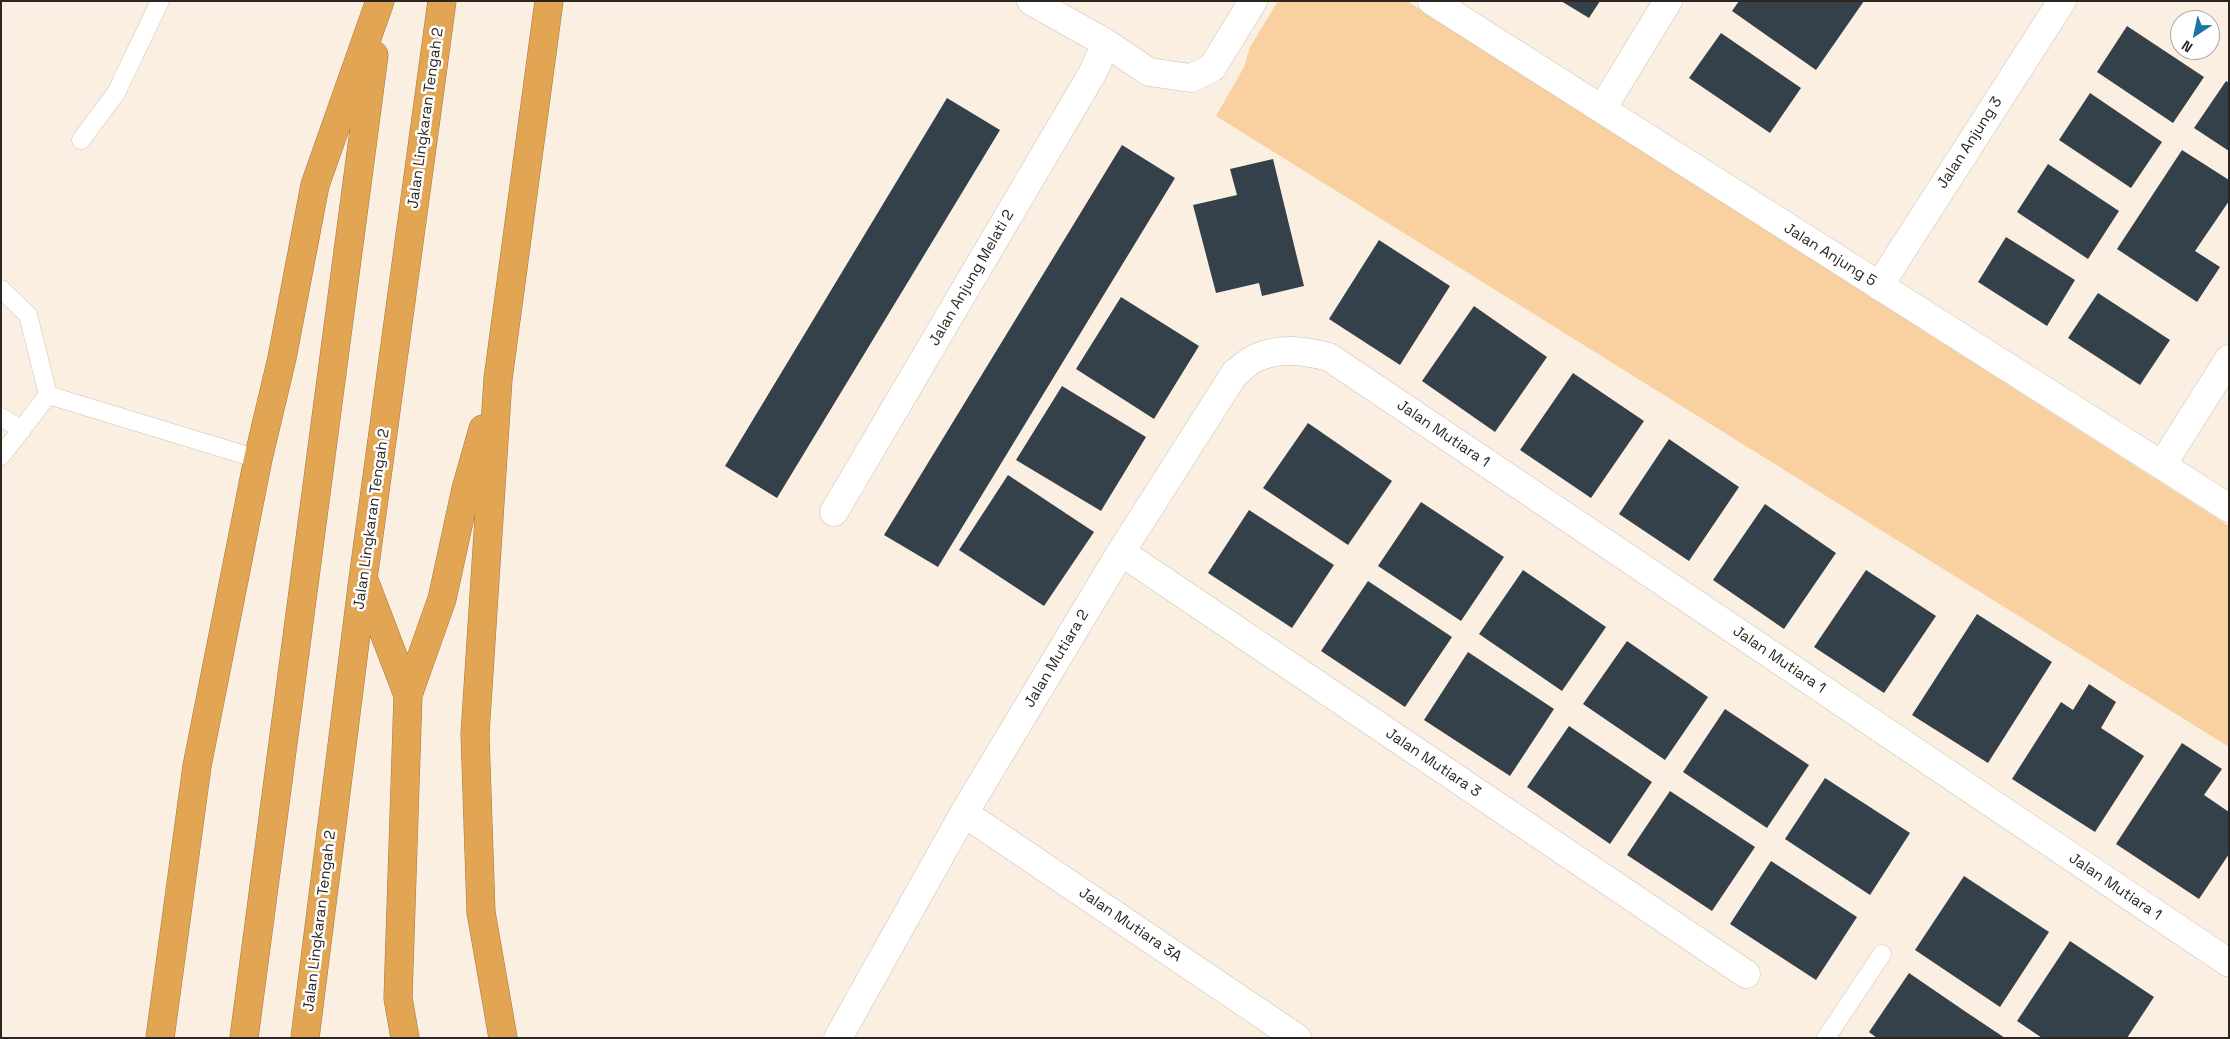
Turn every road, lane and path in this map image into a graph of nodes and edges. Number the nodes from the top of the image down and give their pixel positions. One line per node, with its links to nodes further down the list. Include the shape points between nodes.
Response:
1 (160, 1): 12 (lane, via 116,93)
2 (380, 1): 22 (highway, via 315,185 282,358); 34 (highway)
3 (442, 1): 27 (highway, Jalan Lingkaran Tengah 2)
4 (549, 1): 17 (highway)
5 (1031, 1): 10 (street)
6 (1253, 1): 10 (street, via 1212,68 1191,78 1149,72)
7 (1432, 1): 11 (street, Jalan Anjung 5)
8 (1668, 1): 11 (street)
9 (2062, 1): 13 (street, Jalan Anjung 3)
10 (1106, 43): 25 (street, Jalan Anjung Melati 2, via 1092,74)
11 (1602, 109): 13 (street, Jalan Anjung 5)
12 (81, 140)
13 (1879, 286): 23 (street, Jalan Anjung 5)
14 (1, 289): 18 (lane, via 28,315)
15 (1329, 357): 26 (street, Jalan Mutiara 2, via 1304,351 1282,351 1257,357 1235,373); 31 (street, Jalan Mutiara 1)
16 (2229, 359): 23 (street)
17 (498, 379): 28 (highway, via 466,489 442,599); 37 (highway, via 475,734 481,912)
18 (48, 395): 20 (lane); 22 (lane)
19 (1, 418): 20 (lane)
20 (22, 430): 21 (lane)
21 (1, 456)
22 (258, 459): 33 (highway, via 197,766)
23 (2162, 465): 24 (street, Jalan Anjung 5)
24 (2229, 508)
25 (834, 512)
26 (1121, 552): 29 (street, Jalan Mutiara 2); 32 (street, Jalan Mutiara 3)
27 (363, 579): 28 (highway); 35 (highway, Jalan Lingkaran Tengah 2)
28 (408, 694): 36 (highway, via 398,998)
29 (964, 813): 38 (street, Jalan Mutiara 2); 39 (street, Jalan Mutiara 3A)
30 (1882, 954): 40 (lane)
31 (2229, 963)
32 (1746, 974)
33 (160, 1038)
34 (244, 1038)
35 (304, 1038)
36 (406, 1038)
37 (503, 1038)
38 (838, 1038)
39 (1296, 1038)
40 (1826, 1038)

